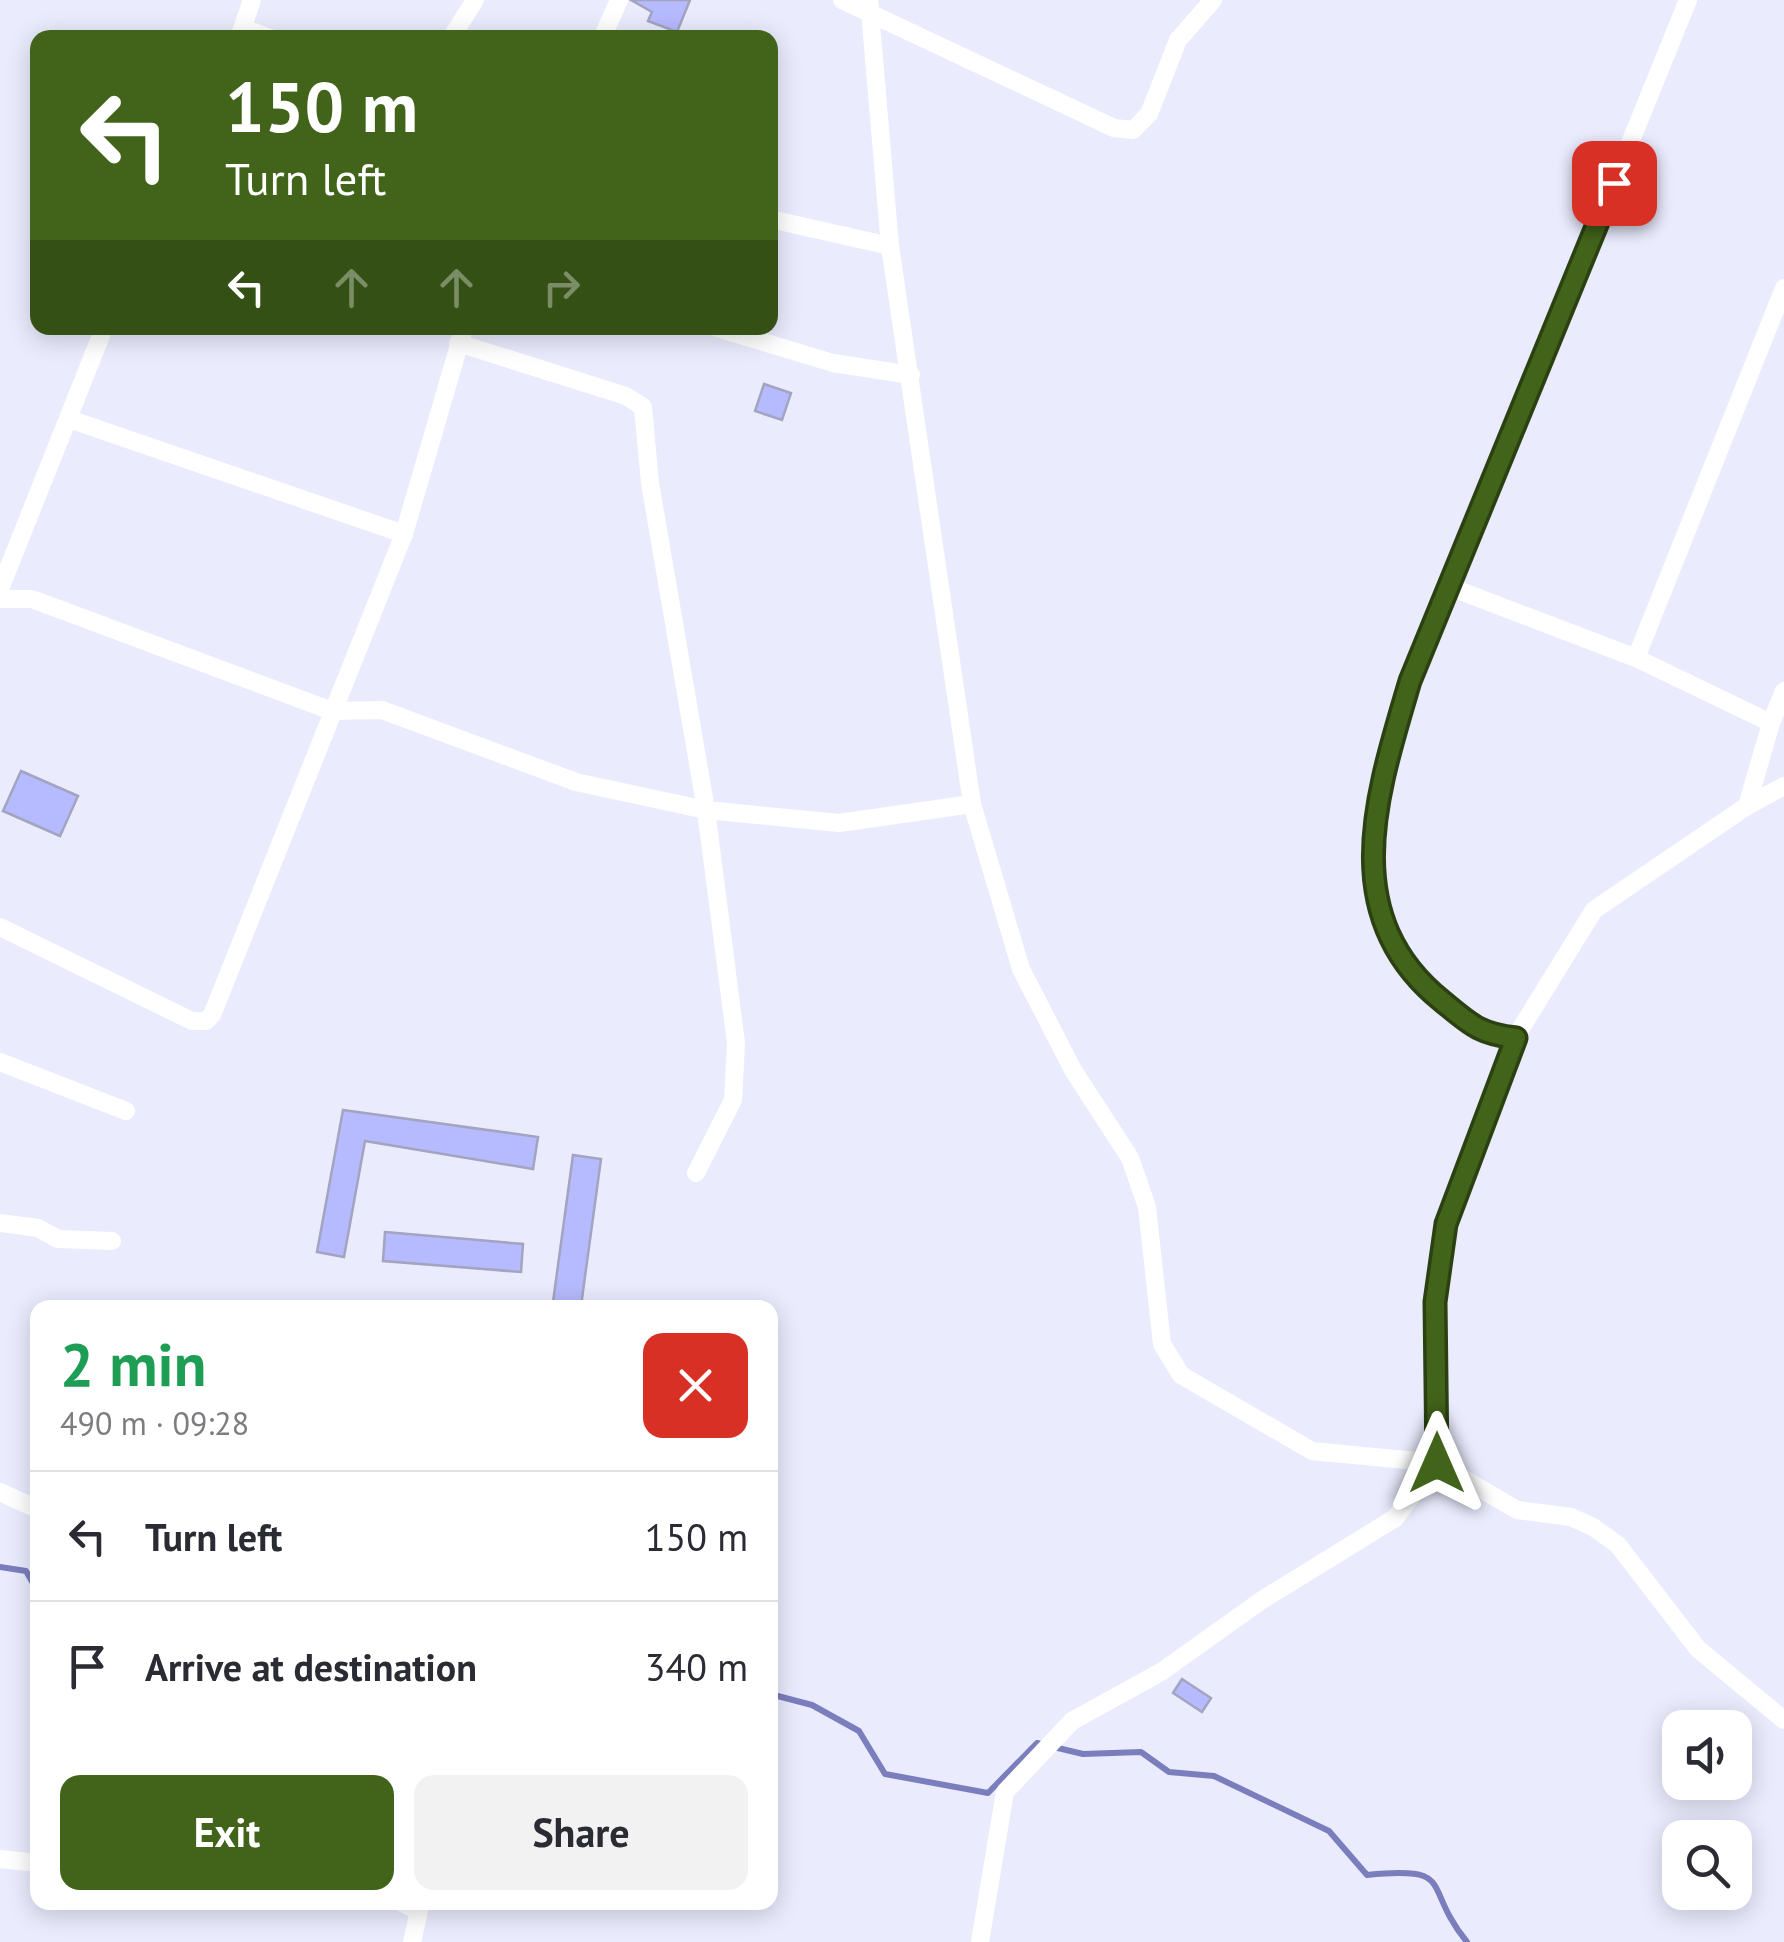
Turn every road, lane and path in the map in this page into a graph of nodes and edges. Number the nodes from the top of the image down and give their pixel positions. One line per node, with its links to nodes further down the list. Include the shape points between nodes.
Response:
1 (252, 0): 8 (street)
2 (475, 0): 9 (street)
3 (619, 0): 10 (street)
4 (842, 0): 7 (street)
5 (1213, 0): 7 (street, via 1178,40 1149,114 1132,130 1114,128)
6 (1688, 0): 20 (street)
7 (869, 6): 12 (street)
8 (242, 30)
9 (455, 30)
10 (606, 30)
11 (778, 221): 12 (street)
12 (890, 246): 17 (street)
13 (1784, 288): 23 (street)
14 (101, 335): 18 (street)
15 (462, 335): 19 (street); 30 (street, via 643,407 653,507)
16 (740, 335): 17 (street, via 833,362)
17 (911, 375): 28 (street)
18 (70, 419): 19 (street); 21 (street)
19 (404, 534): 25 (street)
20 (1450, 586): 23 (street); 32 (street, via 1410,681 1370,850 1383,918 1413,978 1484,1035)
21 (0, 589)
22 (0, 600): 25 (street, via 32,599)
23 (1636, 658): 26 (street)
24 (1784, 690): 26 (street)
25 (332, 711): 30 (street, via 382,710 576,782); 31 (street, via 206,1021 192,1021)
26 (1771, 723): 29 (street)
27 (1784, 786): 29 (street)
28 (972, 804): 30 (street, via 838,823); 38 (street, via 1021,968 1073,1070 1130,1158 1147,1207 1162,1344 1170,1363 1312,1451)
29 (1746, 806): 32 (street, via 1594,910)
30 (706, 810): 35 (street, via 737,1064 732,1100)
31 (0, 928)
32 (1516, 1038): 38 (street, via 1446,1224 1435,1302)
33 (0, 1062): 34 (street)
34 (126, 1111)
35 (696, 1173)
36 (0, 1223): 37 (street, via 38,1228 58,1239)
37 (112, 1241)
38 (1437, 1463): 41 (street, via 1517,1510 1571,1517 1618,1544 1698,1649); 46 (street, via 1395,1518 1161,1672 1072,1721 1038,1756 1004,1792)
39 (0, 1492): 40 (street)
40 (30, 1506)
41 (1784, 1720)
42 (0, 1859): 43 (street)
43 (30, 1862)
44 (419, 1910): 45 (street)
45 (412, 1942)
46 (980, 1942)

